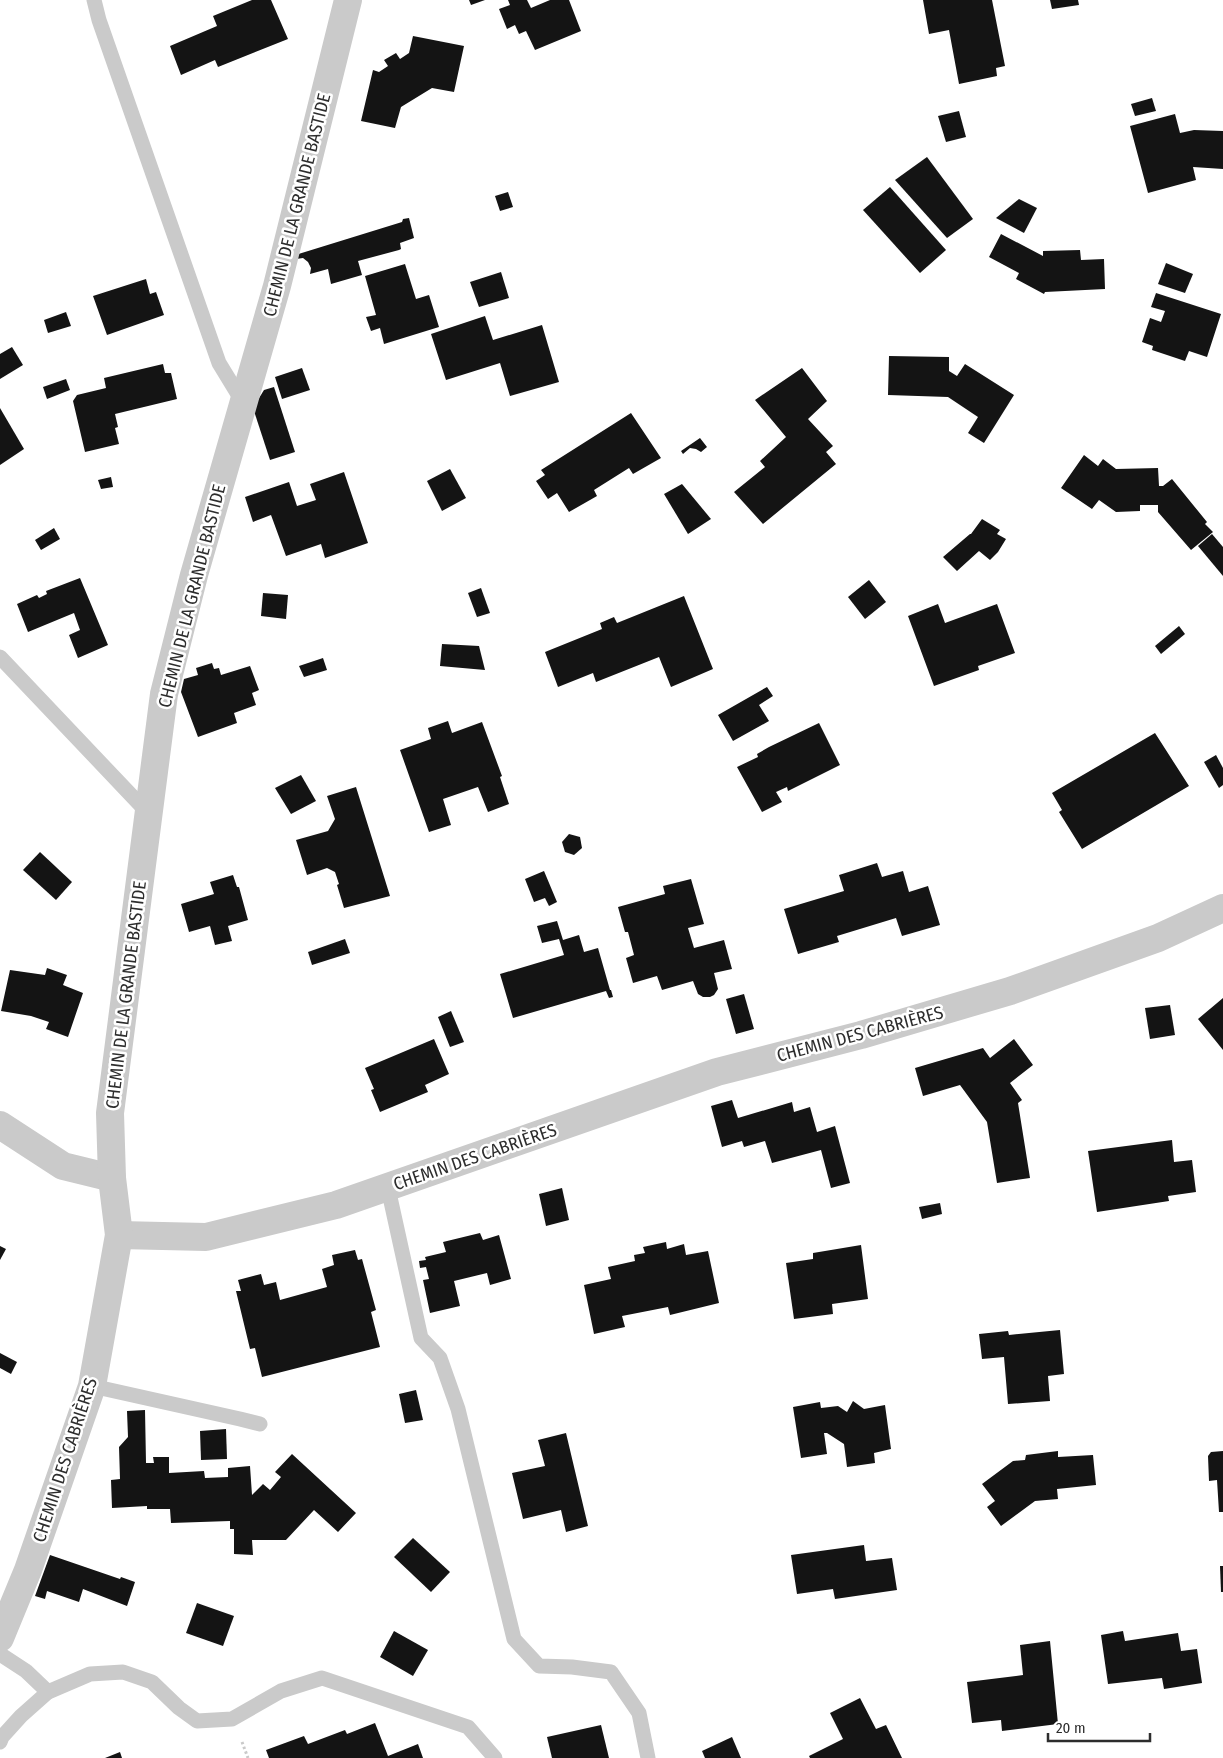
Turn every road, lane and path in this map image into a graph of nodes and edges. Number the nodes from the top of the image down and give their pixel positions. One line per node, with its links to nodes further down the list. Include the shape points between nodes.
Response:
1 (94, 0): 3 (lane, via 219,363)
2 (348, 0): 3 (street, CHEMIN DE LA GRANDE BASTIDE, via 277,286)
3 (244, 404): 5 (street, CHEMIN DE LA GRANDE BASTIDE, via 194,575 164,694)
4 (0, 657): 5 (lane)
5 (149, 814): 8 (street, CHEMIN DE LA GRANDE BASTIDE, via 110,1113)
6 (1223, 908): 9 (street, CHEMIN DES CABRIÈRES, via 1158,938 1010,991 861,1035 717,1072)
7 (0, 1125): 8 (street, via 63,1166)
8 (112, 1178): 10 (street, CHEMIN DE LA GRANDE BASTIDE)
9 (388, 1188): 10 (street, CHEMIN DES CABRIÈRES, via 336,1205 206,1237); 18 (lane, via 421,1338 440,1358 458,1409 514,1639 539,1666 611,1672 638,1714)
10 (119, 1235): 11 (street, CHEMIN DES CABRIÈRES)
11 (92, 1386): 12 (lane); 13 (street, CHEMIN DES CABRIÈRES, via 28,1570)
12 (260, 1424)
13 (0, 1638)
14 (0, 1654): 15 (lane, via 26,1671)
15 (48, 1692): 16 (lane, via 21,1716); 17 (lane, via 90,1674 123,1672 152,1682 179,1708 198,1720 232,1719 281,1690 322,1678 468,1727)
16 (0, 1742)
17 (495, 1758)
18 (648, 1758)

